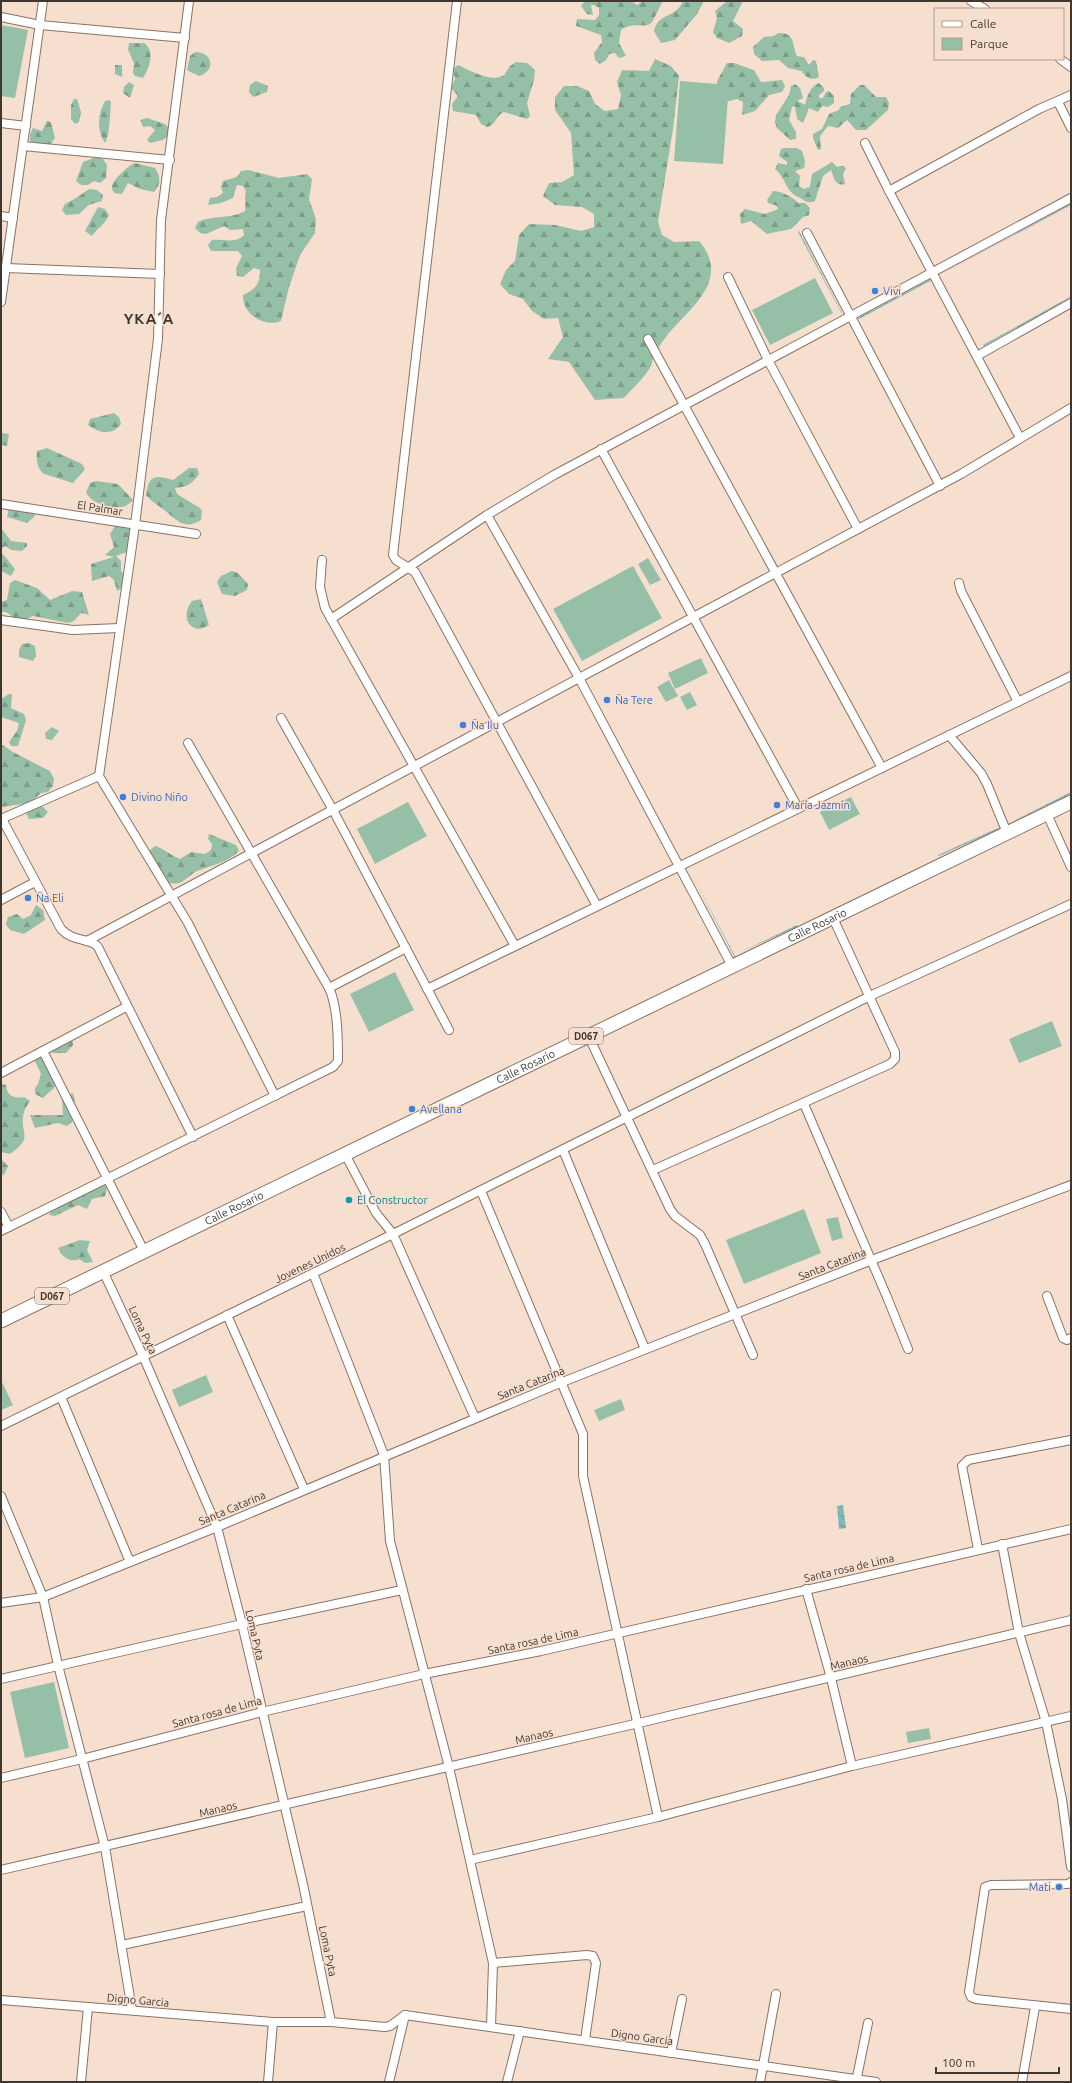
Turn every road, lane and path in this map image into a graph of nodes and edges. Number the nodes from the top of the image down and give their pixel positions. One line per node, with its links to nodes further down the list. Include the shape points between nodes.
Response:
1 (43, 1): 7 (street)
2 (189, 1): 8 (street)
3 (457, 1): 45 (street, via 393,548 396,560)
4 (972, 1): 5 (street)
5 (983, 8)
6 (1, 17): 7 (street)
7 (40, 25): 8 (street); 14 (street)
8 (185, 38): 18 (street)
9 (1061, 60): 10 (street)
10 (1071, 67)
11 (1071, 95): 12 (street)
12 (1058, 102): 15 (street); 19 (street)
13 (1, 123): 14 (street)
14 (26, 126): 17 (street)
15 (1071, 128)
16 (865, 143): 19 (street)
17 (23, 146): 18 (street); 22 (street)
18 (170, 160): 26 (street, via 161,220)
19 (889, 191): 25 (street)
20 (1071, 198): 25 (street)
21 (1, 216): 22 (street)
22 (13, 218): 24 (street)
23 (807, 233): 30 (street)
24 (6, 268): 26 (street); 28 (street)
25 (932, 272): 30 (street); 32 (street)
26 (160, 274): 41 (street, via 158,339)
27 (728, 277): 33 (street)
28 (1, 302)
29 (1071, 303): 32 (street)
30 (851, 316): 33 (street); 38 (street)
31 (648, 339): 34 (street)
32 (977, 356): 36 (street)
33 (768, 360): 34 (street); 42 (street)
34 (684, 405): 37 (street); 46 (street)
35 (1071, 408): 36 (street)
36 (1020, 438): 38 (street)
37 (601, 449): 40 (street); 48 (street)
38 (940, 486): 42 (street)
39 (1, 504): 41 (street, El Palmar)
40 (488, 515): 45 (street); 53 (street)
41 (134, 525): 43 (street, El Palmar); 51 (street)
42 (858, 529): 46 (street)
43 (196, 534)
44 (322, 560): 49 (street, via 321,595)
45 (409, 567): 49 (street); 56 (street, via 415,572)
46 (776, 573): 48 (street); 60 (street)
47 (959, 583): 54 (street)
48 (693, 617): 53 (street); 63 (street)
49 (331, 619): 59 (street)
50 (1, 620): 51 (street, via 73,630)
51 (119, 628): 61 (street)
52 (1071, 676): 54 (street)
53 (579, 678): 56 (street); 69 (street)
54 (1018, 702): 57 (street)
55 (281, 718): 64 (street)
56 (497, 722): 59 (street); 75 (street)
57 (949, 735): 60 (street); 67 (street, via 987,784)
58 (188, 743): 68 (street)
59 (414, 766): 64 (street); 78 (street)
60 (882, 768): 63 (street)
61 (99, 775): 66 (street); 72 (street)
62 (1071, 802): 65 (main road, Calle Rosario / D067)
63 (798, 808): 69 (street)
64 (333, 810): 68 (street); 79 (street)
65 (1046, 814): 67 (main road, Calle Rosario / D067); 70 (street)
66 (2, 819): 71 (street)
67 (1007, 833): 76 (main road, Calle Rosario / D067)
68 (251, 853): 72 (street); 81 (street)
69 (680, 866): 75 (street); 80 (street)
70 (1071, 867)
71 (35, 882): 73 (street); 77 (street, via 61,930 69,937)
72 (170, 896): 77 (street); 89 (street, via 188,923)
73 (1, 900)
74 (1071, 904): 83 (street, Jovenes Unidos)
75 (597, 906): 78 (street)
76 (832, 918): 80 (main road, Calle Rosario / D067); 83 (street)
77 (87, 940): 84 (street, via 98,948)
78 (515, 946): 82 (street)
79 (406, 948): 81 (street); 82 (street)
80 (732, 966): 86 (main road, Calle Rosario / D067)
81 (329, 988): 89 (street, via 335,1012 338,1057 336,1064)
82 (427, 989): 85 (street)
83 (870, 996): 90 (street, via 895,1052 895,1059 890,1064); 91 (street, Jovenes Unidos)
84 (126, 1007): 87 (street); 92 (street)
85 (449, 1030)
86 (588, 1035): 91 (street); 94 (main road, Calle Rosario / D067)
87 (43, 1051): 88 (street); 96 (street)
88 (1, 1073)
89 (275, 1096): 92 (street)
90 (804, 1104): 95 (street); 104 (street)
91 (628, 1118): 93 (street, Jovenes Unidos); 95 (street)
92 (193, 1136): 96 (street)
93 (563, 1150): 98 (street, Jovenes Unidos); 112 (street)
94 (345, 1154): 102 (street, via 376,1213); 103 (main road, Calle Rosario / D067)
95 (653, 1170): 108 (street, via 675,1216 700,1235)
96 (108, 1178): 100 (street); 103 (street)
97 (1071, 1185): 104 (street, Santa Catarina)
98 (481, 1191): 102 (street, Jovenes Unidos); 116 (street)
99 (1, 1212): 100 (street)
100 (9, 1227): 101 (street)
101 (1, 1231)
102 (393, 1234): 106 (street, Jovenes Unidos); 118 (street)
103 (144, 1251): 105 (main road, Calle Rosario / D067)
104 (872, 1260): 108 (street, Santa Catarina); 113 (street)
105 (103, 1271): 110 (main road, Calle Rosario / D067); 115 (street, Loma Pyta)
106 (313, 1273): 109 (street, Jovenes Unidos); 121 (street)
107 (1047, 1296): 111 (street, via 1063,1338)
108 (736, 1314): 112 (street, Santa Catarina); 114 (street)
109 (228, 1315): 115 (street, Jovenes Unidos); 122 (street)
110 (1, 1321)
111 (1071, 1338)
112 (645, 1349): 116 (street, Santa Catarina)
113 (908, 1350)
114 (753, 1355)
115 (143, 1356): 117 (street, Jovenes Unidos); 124 (street, Loma Pyta)
116 (560, 1383): 118 (street, Santa Catarina); 135 (street, via 583,1434 583,1476)
117 (61, 1397): 119 (street, Jovenes Unidos); 128 (street)
118 (474, 1418): 121 (street, Santa Catarina)
119 (1, 1426)
120 (1071, 1440): 127 (street, via 968,1460 963,1464)
121 (384, 1455): 122 (street, Santa Catarina); 130 (street, via 388,1528)
122 (304, 1489): 124 (street, Santa Catarina)
123 (1, 1496): 131 (street)
124 (217, 1527): 128 (street, Santa Catarina); 134 (street, Loma Pyta)
125 (1071, 1529): 126 (street, Santa rosa de Lima)
126 (1002, 1544): 127 (street, Santa rosa de Lima); 136 (street)
127 (978, 1549): 129 (street, Santa rosa de Lima)
128 (130, 1562): 131 (street, Santa Catarina)
129 (806, 1589): 135 (street, Santa rosa de Lima); 139 (street)
130 (402, 1590): 134 (street); 138 (street)
131 (43, 1597): 132 (street, Santa Catarina); 137 (street)
132 (1, 1603)
133 (1071, 1620): 136 (street, Manaos)
134 (242, 1624): 137 (street); 141 (street, Loma Pyta)
135 (618, 1633): 138 (street, Santa rosa de Lima); 144 (street)
136 (1019, 1633): 139 (street, Manaos); 143 (street)
137 (58, 1665): 140 (street); 145 (street)
138 (424, 1674): 141 (street, Santa rosa de Lima); 147 (street)
139 (831, 1678): 144 (street, Manaos); 146 (street)
140 (1, 1679)
141 (262, 1712): 145 (street, Santa rosa de Lima); 151 (street, Loma Pyta)
142 (1071, 1716): 143 (street)
143 (1046, 1722): 146 (street); 149 (street)
144 (639, 1723): 147 (street, Manaos); 152 (street)
145 (82, 1759): 148 (street, Santa rosa de Lima); 153 (street)
146 (852, 1766): 152 (street)
147 (449, 1767): 151 (street, Manaos); 154 (street)
148 (1, 1778)
149 (1062, 1799): 150 (street); 155 (street)
150 (1071, 1799)
151 (284, 1805): 153 (street, Manaos); 158 (street, Loma Pyta)
152 (658, 1818): 154 (street)
153 (104, 1846): 156 (street, Manaos); 159 (street)
154 (470, 1860): 160 (street)
155 (1071, 1867)
156 (1, 1870)
157 (1071, 1882): 164 (street, via 985,1887 970,1997)
158 (307, 1906): 159 (street); 170 (street, Loma Pyta)
159 (122, 1945): 167 (street)
160 (493, 1963): 172 (street); 174 (street, via 587,1954 593,1956 596,1962)
161 (776, 1994): 176 (street)
162 (682, 1999): 175 (street)
163 (1, 2000): 165 (street, Digno Garcia)
164 (1036, 2006): 166 (street); 184 (street)
165 (88, 2007): 167 (street, Digno Garcia); 178 (street)
166 (1071, 2009)
167 (132, 2010): 169 (street, Digno Garcia)
168 (405, 2015): 170 (street, Digno Garcia, via 388,2027); 172 (street, Digno Garcia); 180 (street)
169 (273, 2022): 170 (street, Digno Garcia); 179 (street)
170 (331, 2022)
171 (868, 2023): 177 (street)
172 (491, 2027): 173 (street, Digno Garcia)
173 (520, 2031): 174 (street, Digno Garcia); 181 (street)
174 (585, 2040): 175 (street, Digno Garcia)
175 (670, 2053): 176 (street, Digno Garcia)
176 (764, 2066): 177 (street, Digno Garcia); 182 (street)
177 (856, 2081): 183 (street, Digno Garcia)
178 (81, 2082)
179 (268, 2082)
180 (389, 2082)
181 (508, 2082)
182 (760, 2082)
183 (876, 2082)
184 (1022, 2082)

